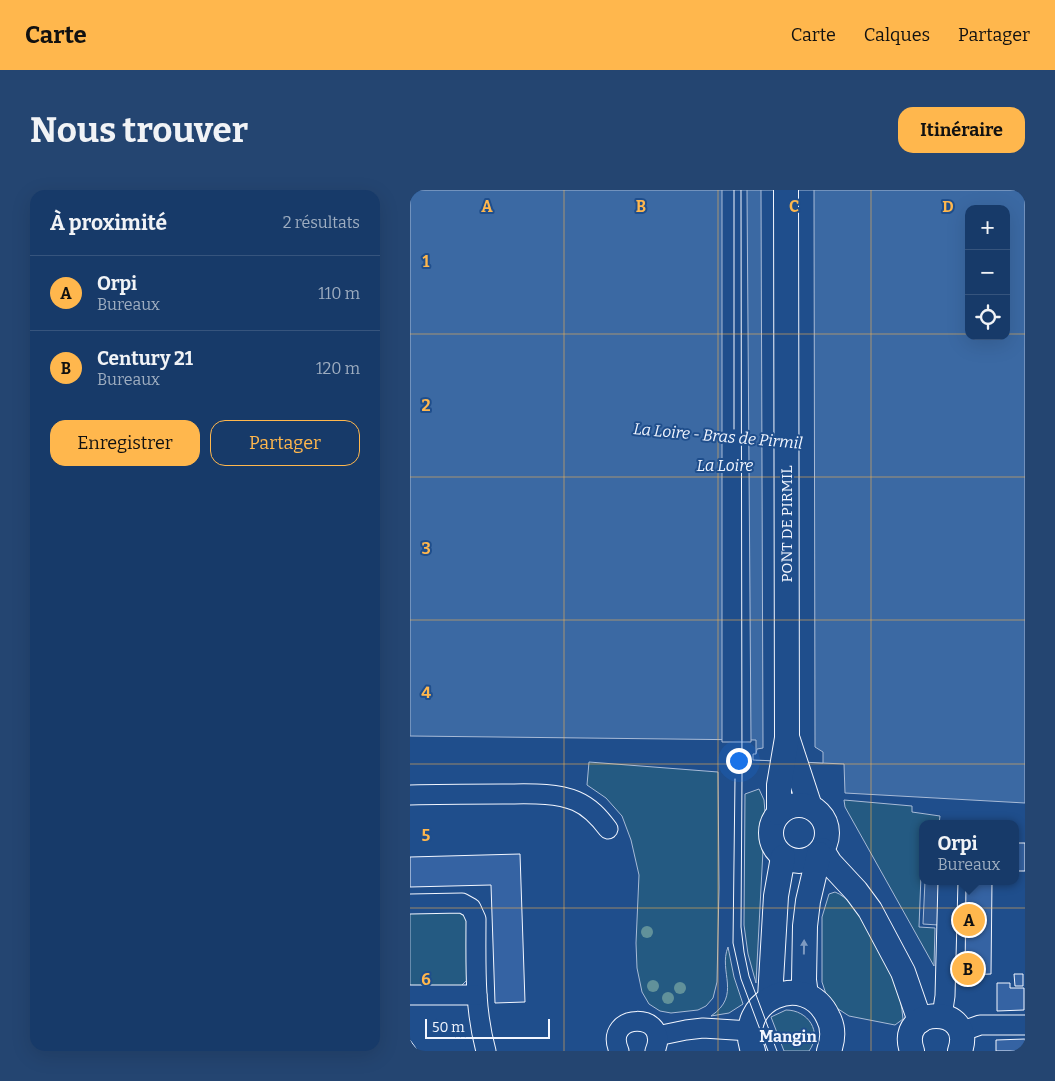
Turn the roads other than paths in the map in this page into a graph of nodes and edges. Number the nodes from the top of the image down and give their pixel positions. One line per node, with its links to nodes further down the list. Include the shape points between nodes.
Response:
1 (786, 190): 2 (main road, PONT DE PIRMIL)
2 (787, 738): 4 (main road, PONT DE PIRMIL); 5 (main road, PONT DE PIRMIL, via 779,785)
3 (410, 795): 6 (street, via 525,794 561,797 587,807)
4 (810, 807): 5 (main road, via 798,805); 7 (main road, via 826,826 827,838)
5 (779, 812): 8 (main road, via 770,832 773,846)
6 (608, 829)
7 (820, 852): 8 (main road, via 801,862); 13 (main road, one-way to 7, via 805,926); 15 (main road, via 870,910)
8 (783, 857): 14 (main road, via 776,896)
9 (948, 885): 15 (street, via 946,996)
10 (410, 904): 12 (street, via 462,903 471,908 476,919)
11 (410, 995): 12 (street)
12 (477, 995): 20 (street)
13 (806, 995): 14 (main road, via 785,993); 22 (main road, via 820,1005 829,1019 832,1036)
14 (770, 998): 17 (main road, via 752,1020)
15 (931, 1018): 18 (main road, via 953,1022); 23 (main road, via 915,1026 911,1035)
16 (1025, 1025): 18 (street, via 980,1025)
17 (751, 1041): 19 (street, via 703,1028 686,1030)
18 (960, 1041)
19 (656, 1044): 21 (street, via 654,1029 649,1024 631,1021 618,1033)
20 (486, 1051)
21 (619, 1051)
22 (829, 1051)
23 (912, 1051)

